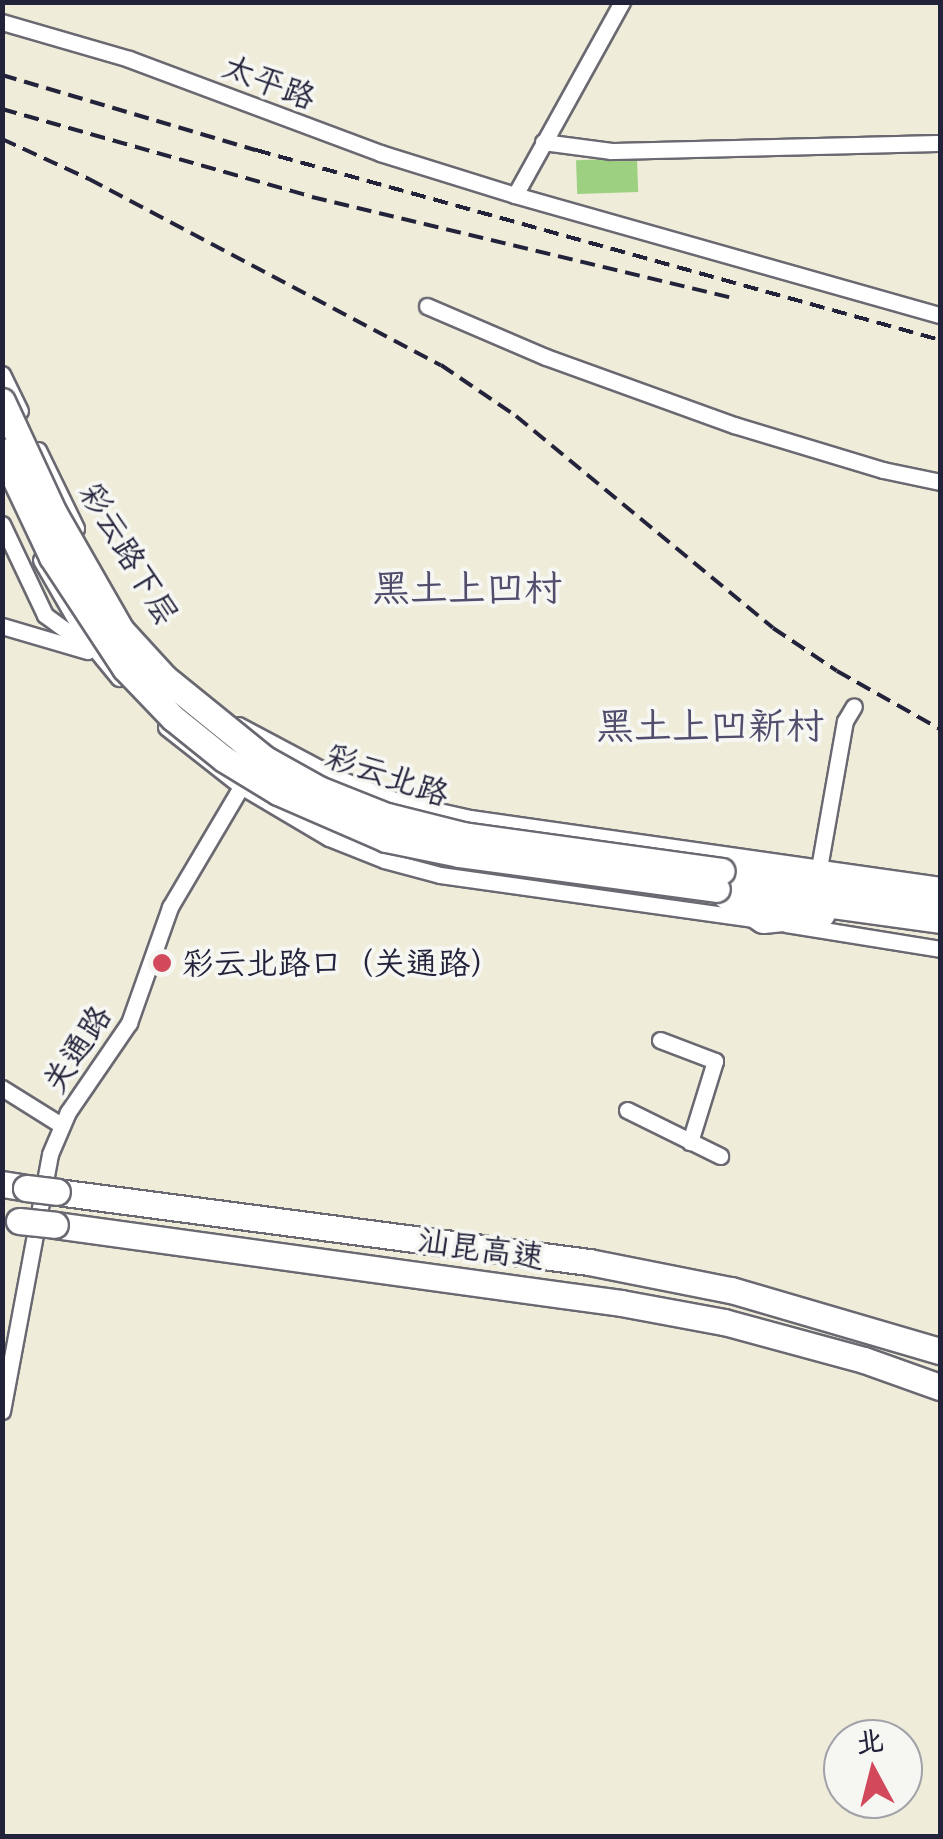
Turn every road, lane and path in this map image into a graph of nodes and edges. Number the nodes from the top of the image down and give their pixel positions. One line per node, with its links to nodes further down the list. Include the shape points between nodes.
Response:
1 (622, 2): 3 (street)
2 (2, 22): 5 (street, 太平路, via 128,59 380,153)
3 (543, 142): 4 (street, via 612,152); 5 (street)
4 (940, 143)
5 (515, 195): 7 (street, 太平路)
6 (426, 306): 12 (street, via 734,425)
7 (940, 315)
8 (2, 374): 17 (street, 彩云路下层, via 66,509 134,627 226,718)
9 (2, 401): 21 (highway, 彩云北路, bridge, via 54,513 121,630 164,678 265,760 370,809 463,836)
10 (2, 450): 21 (highway, 彩云北路, bridge, via 60,570 125,668 173,718 251,775 386,839 459,854)
11 (2, 478): 15 (street, via 54,584)
12 (940, 482)
13 (2, 524): 15 (street, via 45,616)
14 (2, 626): 15 (street)
15 (100, 656): 18 (street, via 184,744)
16 (850, 714): 20 (street)
17 (269, 743): 18 (street, 关通路); 19 (street, 彩云路下层, via 403,803)
18 (241, 786): 25 (street, via 329,838 422,870); 31 (street, 关通路, via 170,907 128,1023)
19 (769, 862): 20 (highway); 21 (highway)
20 (825, 877): 21 (highway, 彩云北路); 22 (street); 23 (highway, 彩云北路)
21 (719, 880): 24 (highway, 彩云北路); 25 (highway)
22 (940, 885)
23 (940, 903)
24 (858, 910): 25 (highway); 26 (highway, 彩云北路)
25 (763, 920): 27 (street)
26 (940, 920)
27 (940, 949)
28 (660, 1040): 32 (street, via 715,1062)
29 (2, 1088): 31 (street)
30 (628, 1110): 32 (street)
31 (62, 1125): 38 (street, 关通路, via 44,1172)
32 (690, 1142): 33 (street)
33 (720, 1156)
34 (10, 1186): 36 (highway, 汕昆高速, bridge, via 589,1262 731,1290)
35 (8, 1220): 37 (highway, 汕昆高速, bridge, via 606,1300 724,1322)
36 (940, 1352)
37 (940, 1388)
38 (2, 1411)

